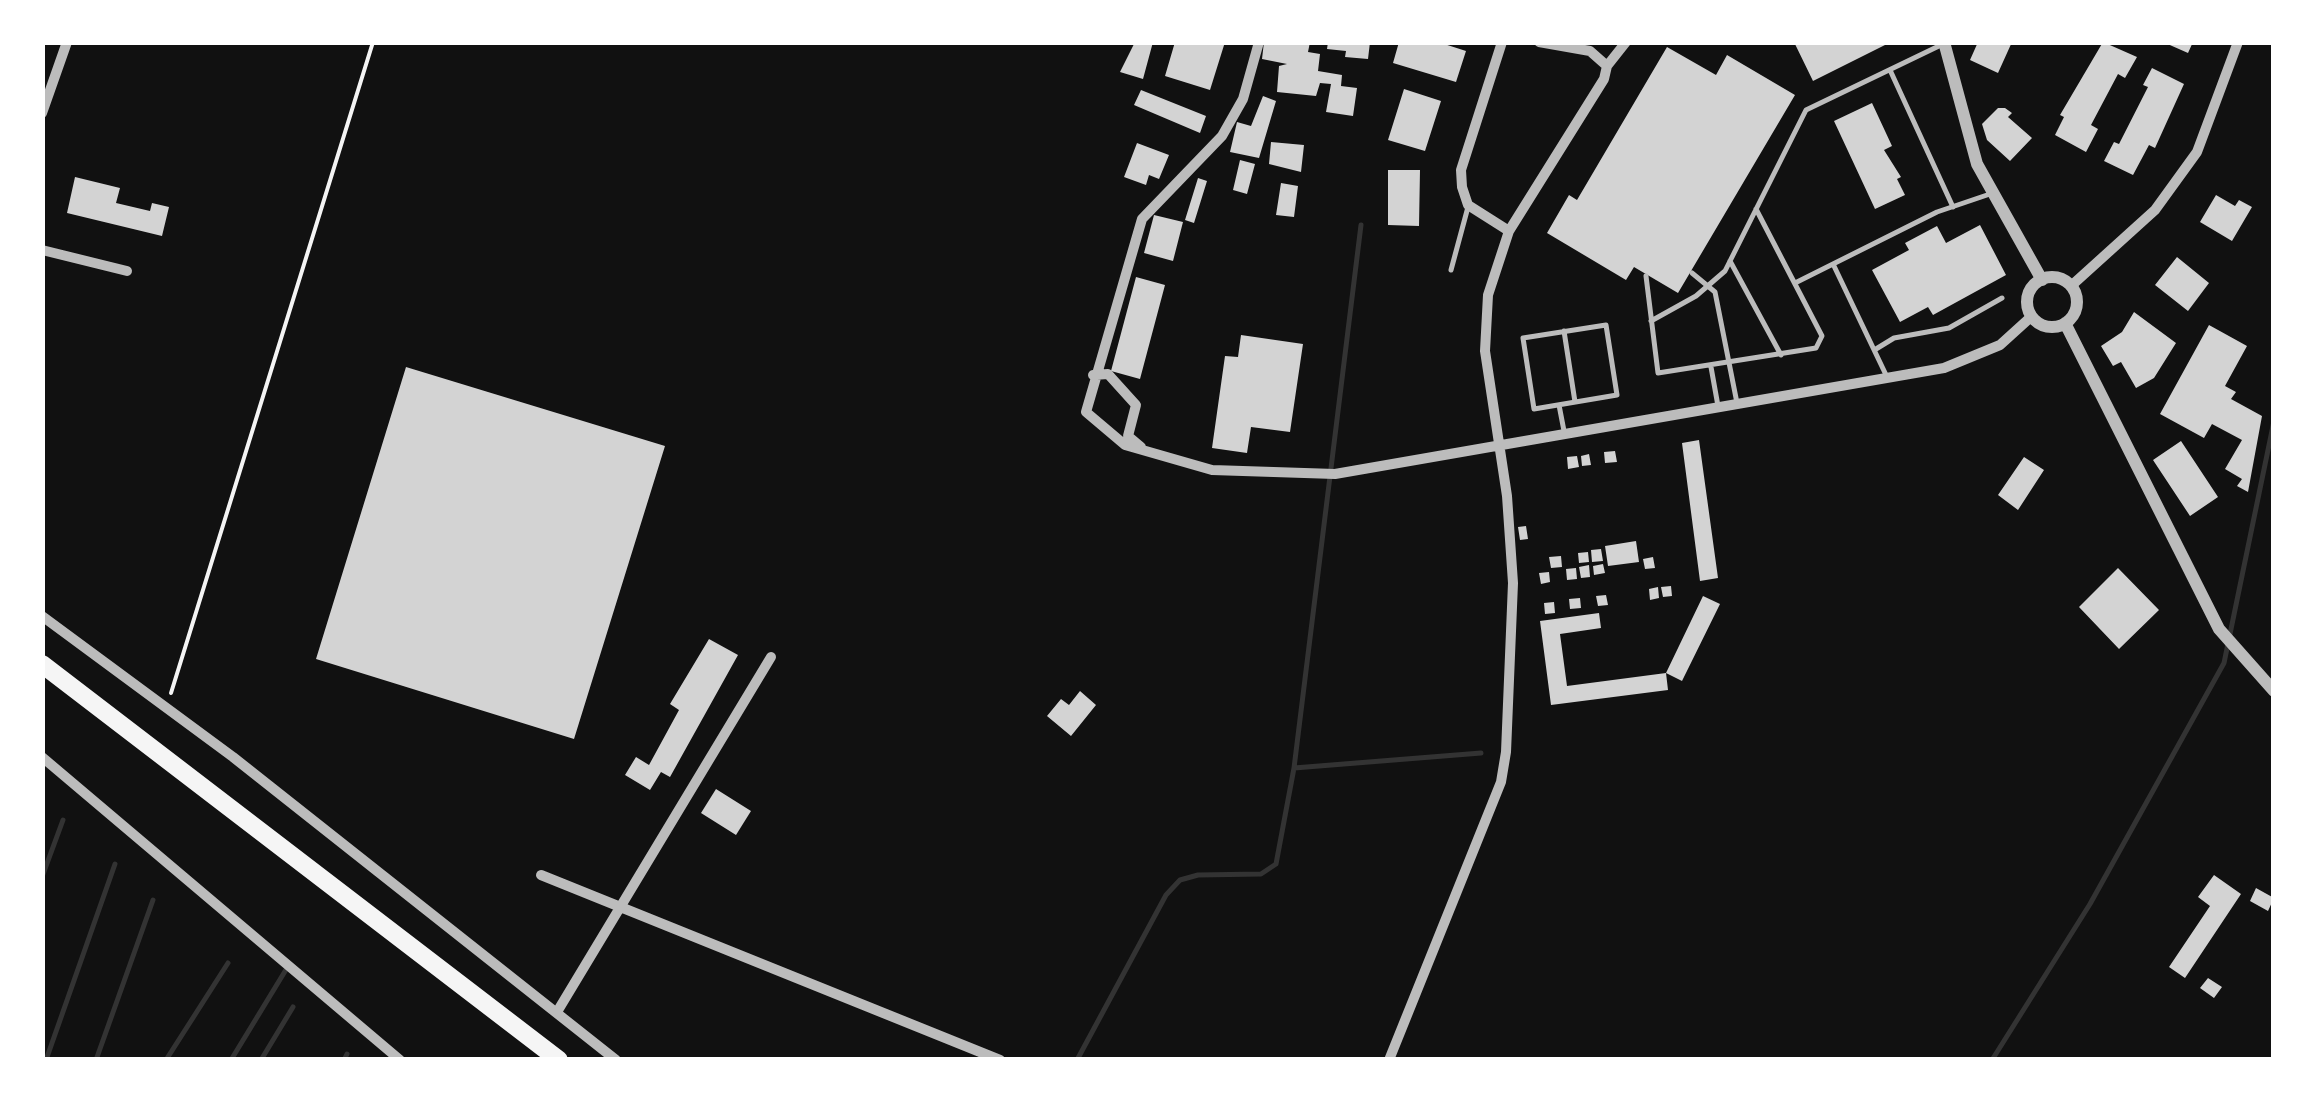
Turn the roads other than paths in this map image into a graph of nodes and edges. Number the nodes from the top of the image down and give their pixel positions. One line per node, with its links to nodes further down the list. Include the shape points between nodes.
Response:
1 (67, 42): 10 (street)
2 (1259, 42): 36 (street, via 1243,99 1222,136 1142,219)
3 (1502, 42): 12 (street, via 1461,170)
4 (1539, 42): 8 (street, via 1590,51)
5 (1626, 42): 8 (street)
6 (2238, 42): 26 (street, via 2196,152 2155,210)
7 (1944, 43): 9 (lane); 11 (street)
8 (1606, 66): 15 (street, via 1604,80)
9 (1890, 70): 13 (lane); 14 (lane, via 1806,110)
10 (42, 113)
11 (1990, 194): 13 (lane); 23 (street)
12 (1468, 204): 15 (street); 19 (lane)
13 (1953, 206): 18 (lane)
14 (1756, 209): 17 (lane); 24 (lane)
15 (1509, 231): 43 (street, via 1487,310)
16 (42, 250): 20 (street)
17 (1730, 261): 25 (lane); 33 (lane)
18 (1834, 266): 24 (lane); 32 (lane)
19 (1452, 270)
20 (127, 271)
21 (1692, 272): 25 (lane)
22 (1646, 276): 29 (lane)
23 (2042, 280): 26 (street); 28 (street, via 2028,300)
24 (1795, 283): 33 (lane, via 1822,340 1816,348)
25 (1709, 285): 29 (lane); 34 (lane)
26 (2071, 286): 30 (street, via 2077,306)
27 (2002, 298): 32 (lane, via 1949,328)
28 (2032, 316): 30 (street, via 2043,326); 37 (street, via 2000,345 1966,361)
29 (1650, 322): 35 (lane, via 1658,373)
30 (2065, 324): 48 (street, via 2219,629)
31 (1564, 332): 38 (lane); 38 (lane, via 1606,325 1612,360 1617,395); 40 (lane, via 1522,338 1534,409)
32 (1876, 348): 37 (lane)
33 (1780, 355): 34 (lane)
34 (1729, 364): 35 (lane); 39 (lane)
35 (1712, 367): 41 (lane)
36 (1093, 375): 44 (street, via 1086,412 1125,445); 44 (street, via 1108,374 1136,404 1128,436)
37 (1887, 378): 39 (street)
38 (1576, 402): 40 (lane)
39 (1737, 403): 41 (street)
40 (1559, 405): 42 (lane)
41 (1718, 406): 42 (street)
42 (1564, 433): 43 (street)
43 (1498, 444): 44 (street, via 1315,476 1212,470); 57 (street, via 1513,582 1501,782)
44 (1146, 451)
45 (42, 616): 52 (street)
46 (771, 656): 51 (street)
47 (42, 664): 54 (main road)
48 (2274, 691)
49 (42, 757): 53 (street)
50 (541, 875): 51 (street)
51 (621, 906): 52 (street); 56 (street)
52 (557, 1012): 55 (street)
53 (400, 1060)
54 (559, 1060)
55 (616, 1060)
56 (1000, 1060)
57 (1389, 1060)

